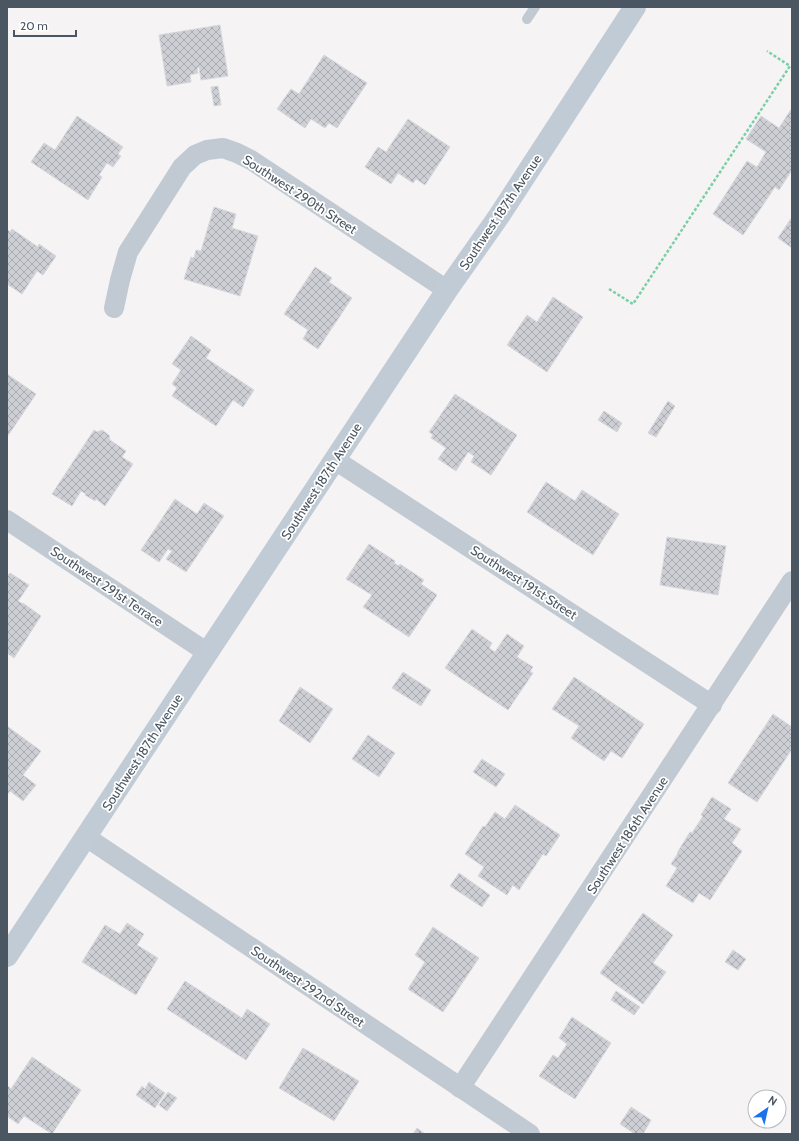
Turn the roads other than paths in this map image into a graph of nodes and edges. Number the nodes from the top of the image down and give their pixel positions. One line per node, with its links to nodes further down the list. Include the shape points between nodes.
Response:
1 (535, 7): 3 (lane)
2 (635, 7): 4 (street, Southwest 187th Avenue)
3 (527, 19)
4 (447, 290): 5 (street, Southwest 290th Street, via 251,160 223,148 195,155 182,167 128,252); 6 (street, Southwest 187th Avenue)
5 (114, 308)
6 (335, 460): 9 (street, Southwest 187th Avenue); 10 (street, Southwest 191st Street)
7 (7, 520): 9 (street, Southwest 291st Terrace)
8 (792, 581): 10 (street, Southwest 186th Avenue)
9 (208, 653): 11 (street, Southwest 187th Avenue)
10 (712, 705): 13 (street, Southwest 186th Avenue)
11 (86, 838): 12 (street, Southwest 187th Avenue); 13 (street, Southwest 292nd Street)
12 (7, 956)
13 (460, 1088): 14 (street, Southwest 292nd Street)
14 (530, 1134)

